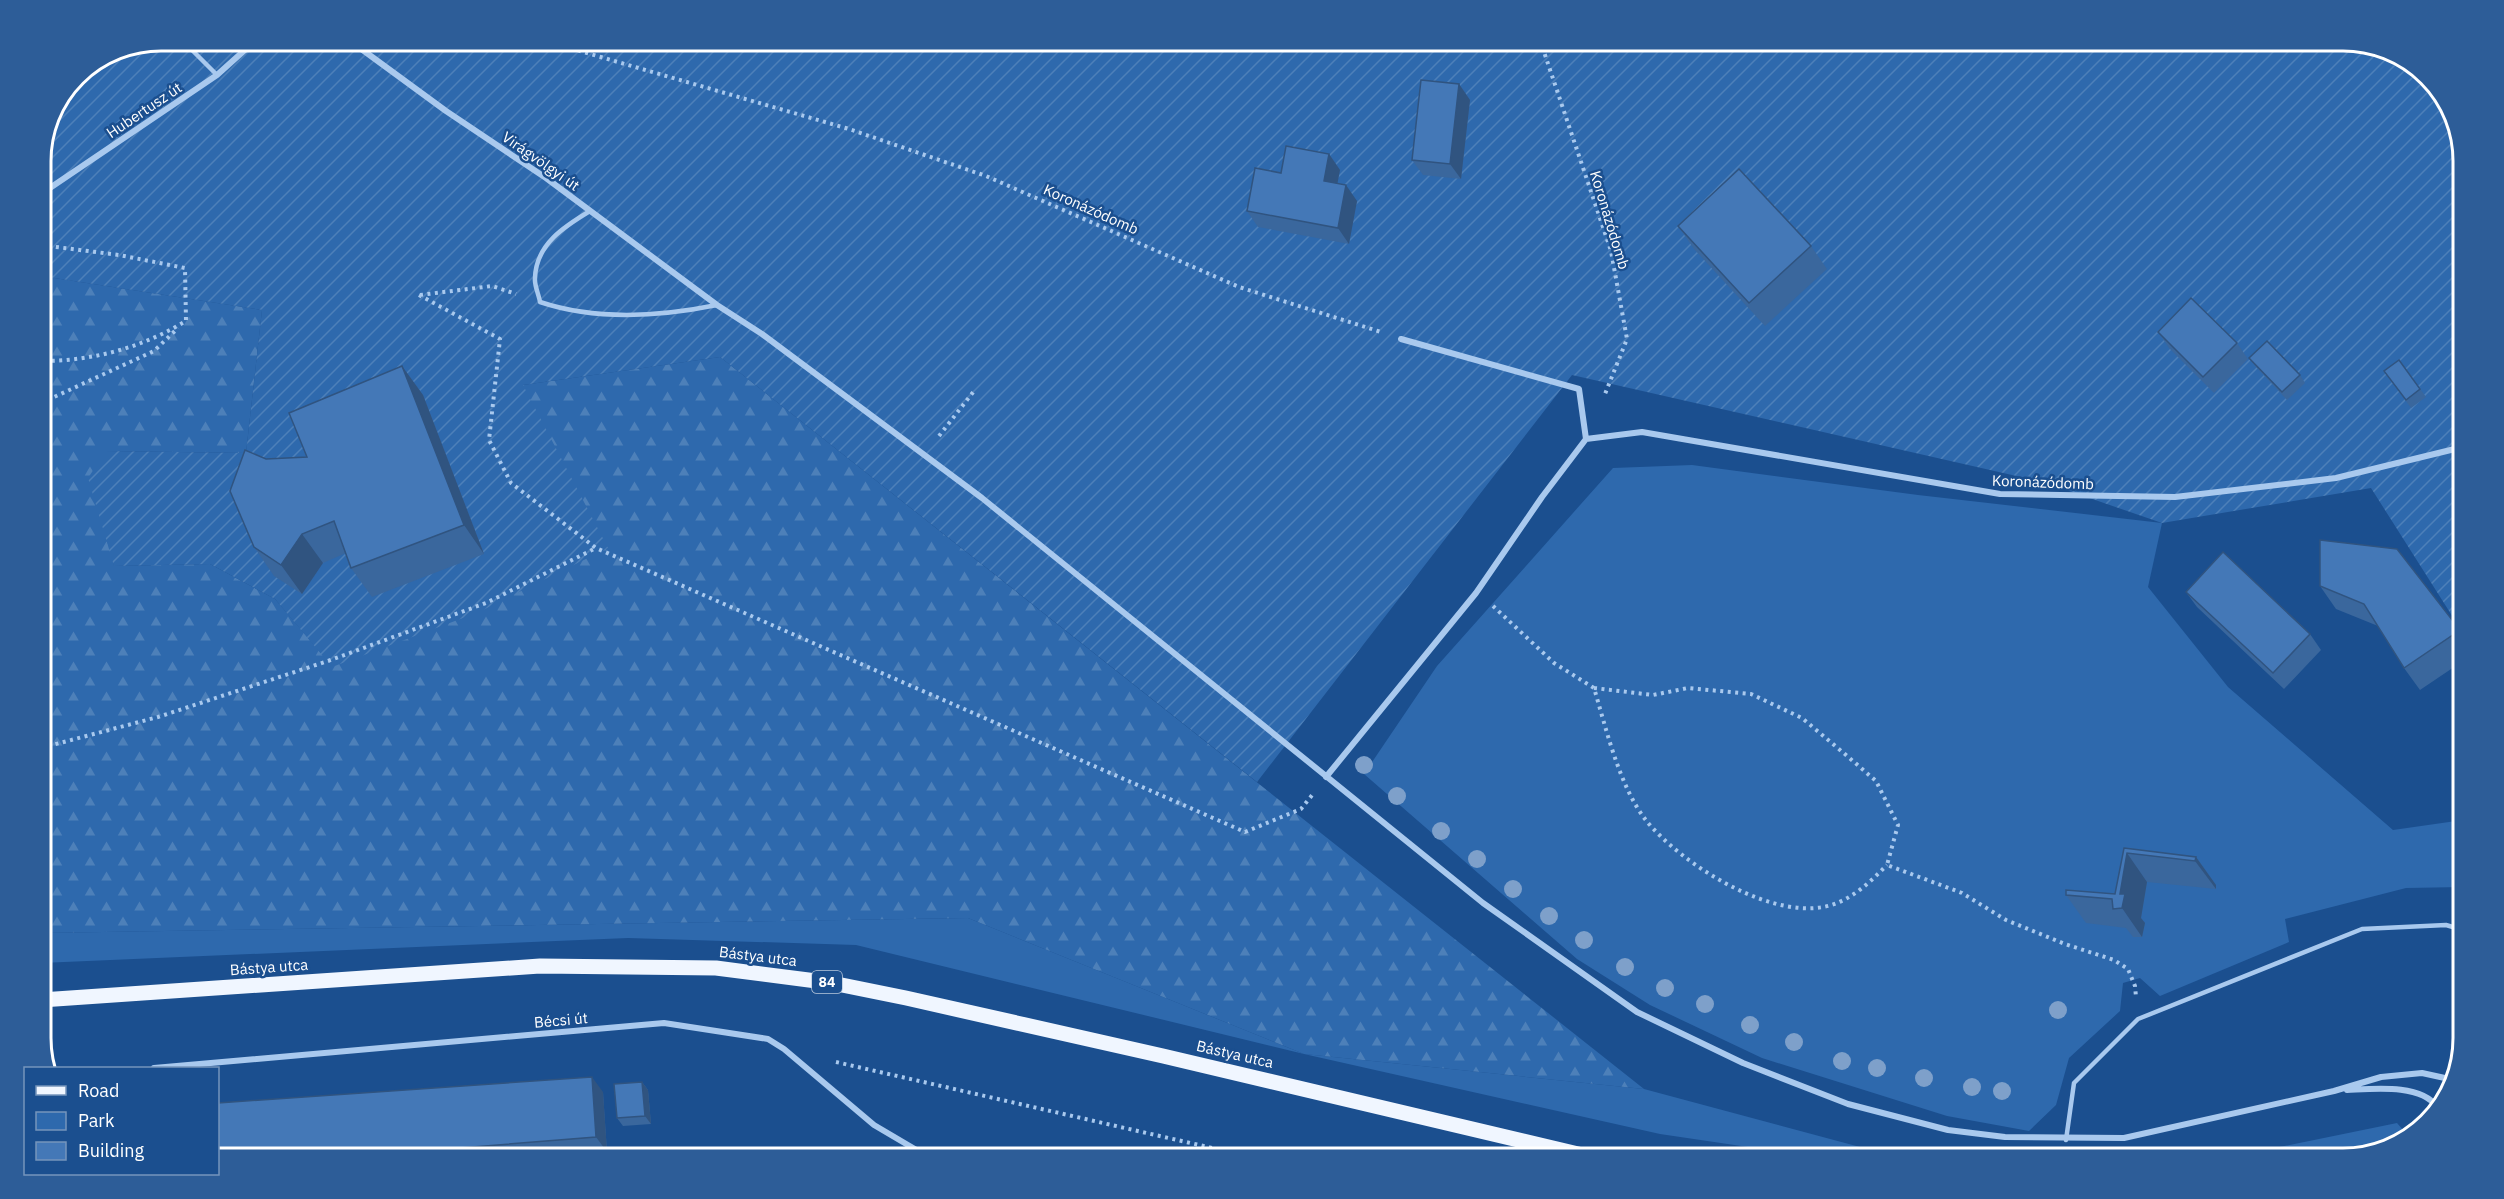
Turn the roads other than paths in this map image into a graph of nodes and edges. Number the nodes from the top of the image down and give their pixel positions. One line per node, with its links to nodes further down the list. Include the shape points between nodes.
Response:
1 (193, 51): 4 (lane)
2 (244, 51): 4 (street, Hubertusz út)
3 (364, 51): 6 (street, Virágvölgyi út)
4 (217, 75): 5 (street, Hubertusz út)
5 (51, 187)
6 (590, 211): 7 (street, Virágvölgyi út); 7 (lane, via 558,230 542,254 535,278 540,302 568,311 617,316 673,313)
7 (717, 305): 11 (street, Virágvölgyi út, via 762,334 982,498)
8 (1401, 339): 9 (street, via 1579,389)
9 (1586, 440): 10 (street, Koronázódomb, via 1642,432 2000,495 2175,497 2336,478); 11 (street, via 1476,593)
10 (2453, 449)
11 (1326, 777): 18 (street, Virágvölgyi út, via 1483,903 1637,1012 1743,1063 1848,1104 1948,1130)
12 (2453, 927): 18 (lane, via 2361,929 2138,1019 2074,1083)
13 (51, 999): 20 (main road, Bástya utca / 84, via 540,966 716,968 832,983 906,998)
14 (165, 1067): 19 (street, Bécsi út, via 664,1023 768,1039 874,1125)
15 (2446, 1078): 16 (street, via 2422,1073 2381,1077)
16 (2334, 1091): 17 (street, via 2409,1091); 18 (street, Virágvölgyi út, via 2124,1138)
17 (2433, 1102)
18 (2066, 1140)
19 (913, 1148)
20 (1553, 1148)

